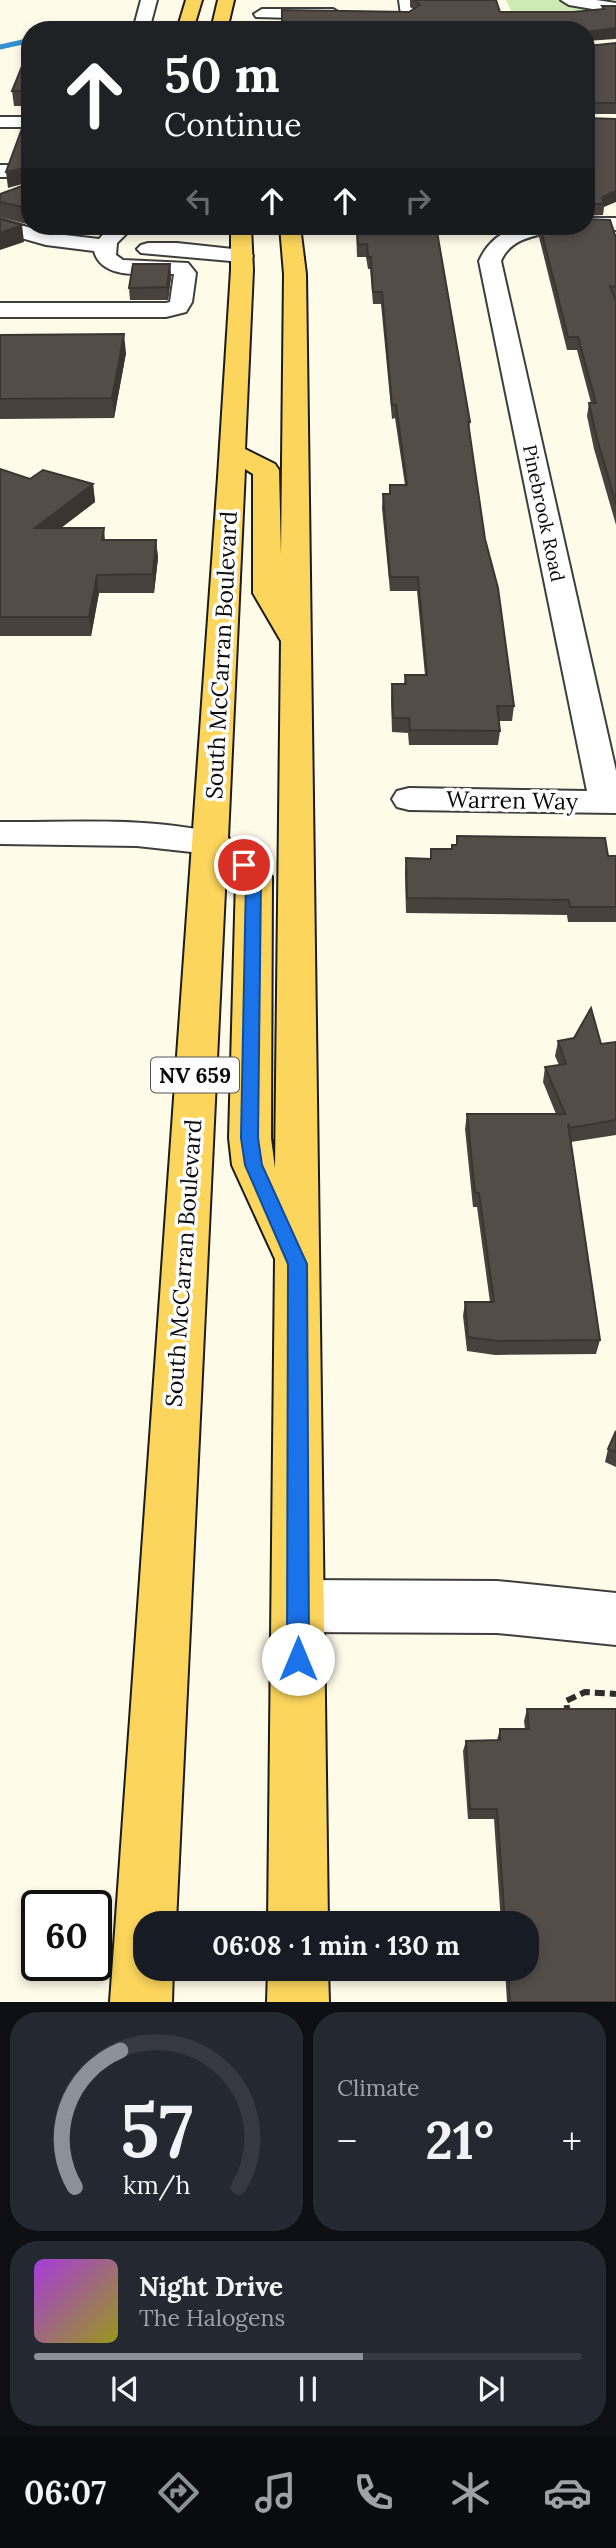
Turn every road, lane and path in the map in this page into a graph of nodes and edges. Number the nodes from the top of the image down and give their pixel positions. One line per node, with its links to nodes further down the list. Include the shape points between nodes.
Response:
1 (149, 0): 8 (street)
2 (569, 0): 5 (street)
3 (192, 1): 9 (main road)
4 (224, 1): 10 (main road)
5 (616, 8)
6 (262, 14): 7 (street)
7 (356, 14)
8 (143, 21)
9 (187, 21)
10 (221, 21)
11 (0, 122): 12 (street)
12 (21, 122)
13 (0, 171): 14 (street)
14 (21, 171)
15 (595, 224): 16 (street)
16 (616, 224)
17 (0, 226): 18 (street)
18 (21, 232)
19 (32, 235): 24 (street)
20 (190, 235): 24 (street)
21 (291, 235): 30 (main road)
22 (500, 235): 32 (street, Pinebrook Road, via 490,261)
23 (242, 241): 24 (street, via 177,249); 29 (main road, South McCarran Boulevard / NV 659)
24 (112, 246): 25 (street, via 111,274); 28 (street, via 180,268 185,273 178,307)
25 (100, 279)
26 (77, 290): 28 (street)
27 (0, 310): 28 (street)
28 (52, 310)
29 (232, 452): 30 (main road, via 266,470 268,593); 34 (main road, South McCarran Boulevard / NV 659)
30 (298, 645): 35 (main road)
31 (409, 799): 32 (street, Warren Way)
32 (611, 802)
33 (0, 833): 34 (street, via 137,835)
34 (210, 843): 35 (main road, via 254,877 253,1165); 40 (main road, South McCarran Boulevard / NV 659)
35 (298, 1264): 36 (main road)
36 (298, 1606): 37 (street, via 523,1609); 41 (main road)
37 (616, 1619)
38 (616, 1694): 39 (path, via 585,1692 566,1701)
39 (569, 1727)
40 (147, 1911)
41 (298, 1911)
42 (142, 1981): 44 (main road)
43 (298, 1981): 45 (main road)
44 (141, 2002)
45 (298, 2002)

